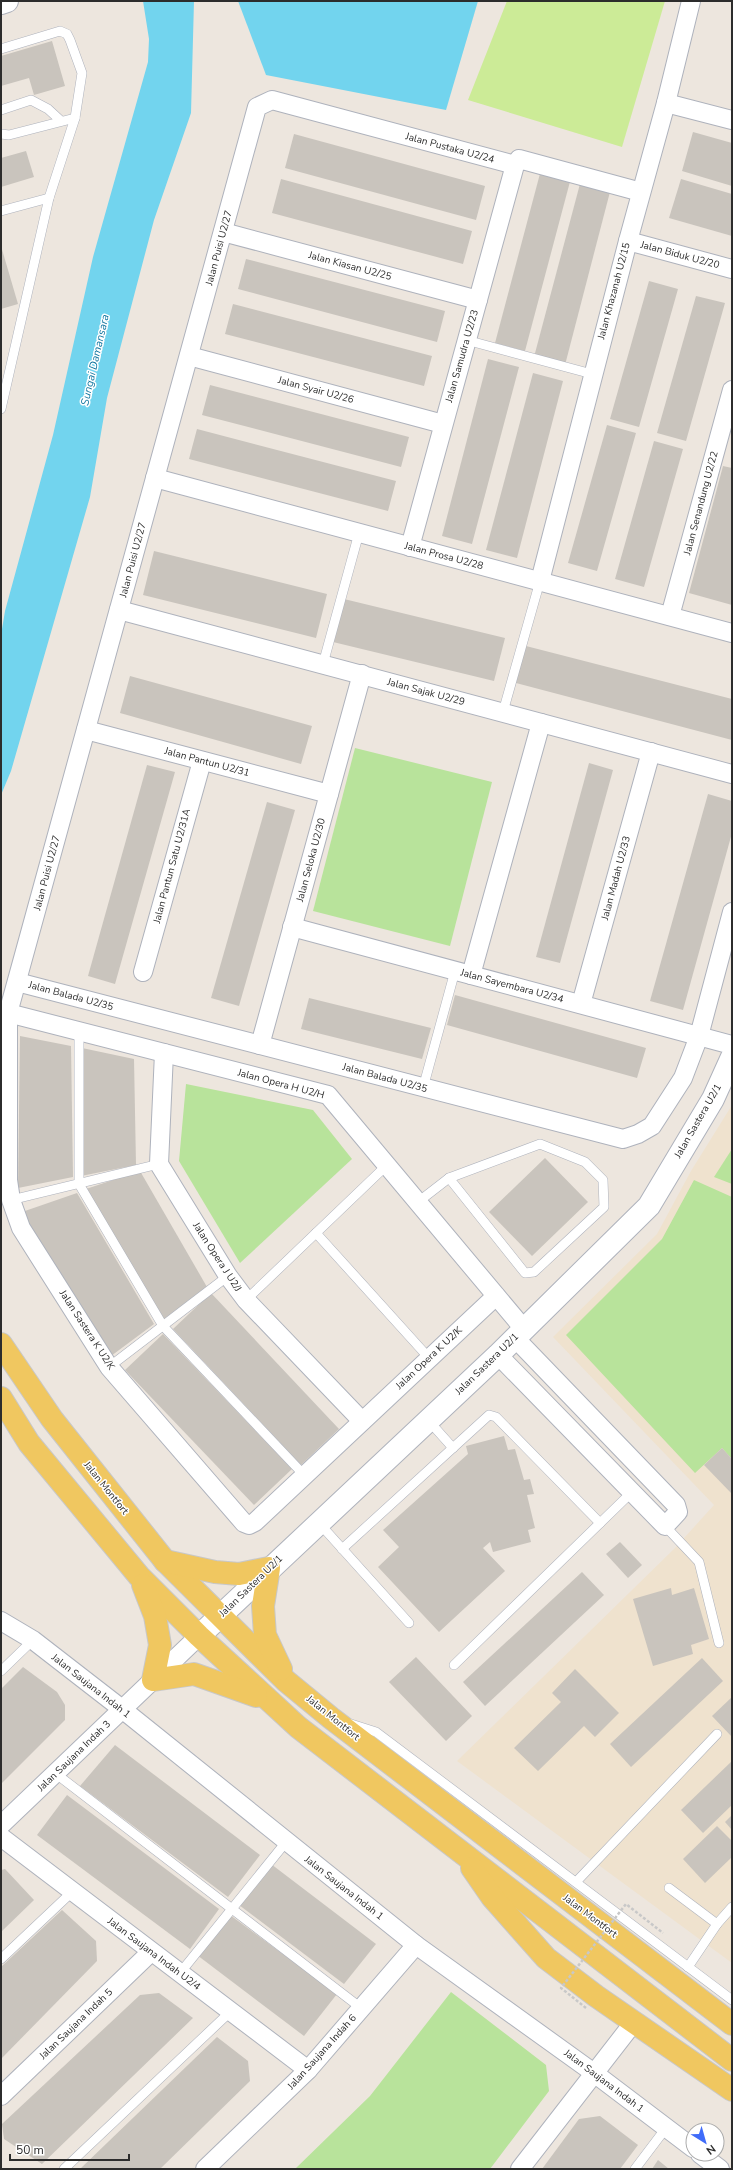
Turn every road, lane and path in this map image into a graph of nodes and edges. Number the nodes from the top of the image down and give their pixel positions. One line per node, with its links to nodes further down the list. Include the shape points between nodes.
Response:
1 (7, 1): 3 (street)
2 (691, 1): 5 (street, Jalan Khazanah U2/15)
3 (1, 3)
4 (1, 49): 8 (lane, via 60,31 67,34 82,73)
5 (666, 103): 9 (street); 13 (street, Jalan Khazanah U2/15)
6 (258, 107): 12 (street, Jalan Pustaka U2/24, via 272,100); 16 (street, Jalan Puisi U2/27)
7 (1, 110): 10 (lane, via 32,100 48,109)
8 (75, 118): 10 (lane); 14 (lane)
9 (732, 120)
10 (61, 121): 11 (lane, via 9,135)
11 (1, 134)
12 (514, 165): 13 (street, Jalan Pustaka U2/24, via 519,159); 19 (street, Jalan Samudra U2/23)
13 (641, 192): 17 (street, Jalan Khazanah U2/15)
14 (49, 198): 15 (lane); 24 (lane)
15 (1, 211)
16 (223, 232): 19 (street, Jalan Kiasan U2/25); 21 (street, Jalan Puisi U2/27)
17 (628, 241): 18 (street, Jalan Biduk U2/20); 22 (street, Jalan Khazanah U2/15)
18 (732, 269)
19 (478, 300): 20 (street, Jalan Samudra U2/23)
20 (466, 340): 22 (lane); 25 (street, Jalan Samudra U2/23)
21 (189, 356): 25 (street, Jalan Syair U2/26); 26 (street, Jalan Puisi U2/27)
22 (592, 374): 29 (street, Jalan Khazanah U2/15)
23 (732, 390): 31 (street, Jalan Senandung U2/22)
24 (1, 409)
25 (443, 424): 28 (street, Jalan Samudra U2/23)
26 (155, 478): 27 (street, Jalan Prosa U2/28); 30 (street, Jalan Puisi U2/27)
27 (359, 533): 28 (street, Jalan Prosa U2/28); 33 (lane)
28 (410, 546): 29 (street, Jalan Prosa U2/28)
29 (540, 581): 31 (street, Jalan Prosa U2/28); 35 (lane)
30 (119, 610): 33 (street, Jalan Sajak U2/29); 37 (street, Jalan Puisi U2/27)
31 (670, 616): 32 (street, Jalan Prosa U2/28)
32 (732, 633)
33 (323, 664): 34 (street, Jalan Sajak U2/29)
34 (362, 674): 35 (street, Jalan Sajak U2/29); 41 (street, Jalan Seloka U2/30)
35 (503, 712): 36 (street, Jalan Sajak U2/29)
36 (541, 723): 38 (street, Jalan Sajak U2/29); 45 (street)
37 (86, 730): 39 (street, Jalan Pantun U2/31); 46 (street, Jalan Puisi U2/27)
38 (651, 752): 40 (street, Jalan Sajak U2/29); 47 (street, Jalan Madah U2/33)
39 (202, 760): 41 (street, Jalan Pantun U2/31); 44 (street, Jalan Pantun Satu U2/31A)
40 (732, 774)
41 (329, 794): 43 (street, Jalan Seloka U2/30)
42 (732, 912): 50 (street, Jalan Balada U2/35)
43 (292, 927): 45 (street, Jalan Sayembara U2/34); 51 (street, Jalan Seloka U2/30)
44 (144, 972)
45 (463, 973): 47 (street, Jalan Sayembara U2/34); 55 (lane)
46 (17, 982): 48 (street, Jalan Puisi U2/27); 51 (street, Jalan Balada U2/35)
47 (581, 1004): 50 (street, Jalan Sayembara U2/34)
48 (8, 1013): 49 (street, Jalan Opera H U2/H); 60 (street, Jalan Sastera K U2/K, via 8,1180)
49 (79, 1031): 53 (street, Jalan Opera H U2/H); 59 (lane)
50 (699, 1036): 52 (street, Jalan Sayembara U2/34); 55 (street, Jalan Balada U2/35, via 683,1078 652,1126 623,1139)
51 (260, 1045): 55 (street, Jalan Balada U2/35)
52 (732, 1045)
53 (164, 1053): 56 (street); 57 (street, Jalan Opera H U2/H, via 328,1095)
54 (732, 1057): 67 (street, Jalan Sastera U2/1, via 713,1099 649,1206)
55 (423, 1088)
56 (159, 1164): 59 (lane); 63 (street, Jalan Opera J U2/J)
57 (387, 1165): 61 (street, Jalan Opera H U2/H); 62 (lane)
58 (449, 1178): 58 (lane, via 540,1144 585,1162 603,1180 604,1207 534,1272 525,1273); 61 (lane)
59 (79, 1184): 60 (lane); 66 (lane)
60 (12, 1200): 71 (street, Jalan Sastera K U2/K, via 21,1228)
61 (418, 1202): 64 (street, Jalan Opera H U2/H)
62 (316, 1233): 65 (lane); 70 (lane)
63 (228, 1276): 65 (street, Jalan Opera J U2/J); 66 (lane)
64 (496, 1296): 67 (street, Jalan Opera H U2/H); 70 (street, Jalan Opera K U2/K)
65 (246, 1300): 74 (street, Jalan Opera J U2/J)
66 (163, 1326): 71 (lane); 76 (lane)
67 (519, 1334): 69 (street, Jalan Sastera U2/1); 80 (street, Jalan Opera H U2/H, via 676,1505 678,1512)
68 (1, 1344): 82 (main road, Jalan Montfort, via 52,1419)
69 (498, 1355): 73 (street, Jalan Sastera U2/1); 77 (street)
70 (429, 1358): 74 (street, Jalan Opera K U2/K)
71 (109, 1367): 76 (street, Jalan Sastera K U2/K, via 244,1523 255,1522)
72 (1, 1398): 84 (main road, via 29,1443)
73 (428, 1420): 75 (lane); 79 (street, Jalan Sastera U2/1)
74 (362, 1421): 76 (street, Jalan Sastera K U2/K)
75 (453, 1448): 78 (lane, via 489,1415 496,1417); 81 (lane)
76 (305, 1476)
77 (632, 1492): 78 (lane); 80 (street)
78 (600, 1522): 91 (lane)
79 (318, 1523): 81 (lane); 83 (street, Jalan Sastera U2/1)
80 (665, 1526): 90 (lane, via 699,1562)
81 (342, 1550): 87 (lane)
82 (165, 1561): 83 (main road, via 215,1572 239,1574); 85 (main road, Jalan Montfort)
83 (270, 1568): 85 (street, Jalan Sastera U2/1); 94 (main road, via 263,1606 265,1635)
84 (139, 1576): 88 (main road); 93 (main road, via 155,1616 160,1645)
85 (220, 1615): 88 (street, Jalan Sastera U2/1); 94 (main road, Jalan Montfort)
86 (1, 1621): 89 (street, Jalan Saujana Indah 1)
87 (409, 1623)
88 (199, 1636): 93 (street, Jalan Saujana Indah 3); 95 (main road)
89 (33, 1640): 92 (lane); 96 (street, Jalan Saujana Indah 1)
90 (719, 1642)
91 (454, 1665)
92 (1, 1671)
93 (153, 1680): 95 (main road, via 194,1674); 96 (street, Jalan Saujana Indah 3)
94 (286, 1681): 97 (main road, Jalan Montfort)
95 (266, 1700): 103 (main road)
96 (122, 1710): 99 (street, Jalan Saujana Indah 3); 102 (street, Jalan Saujana Indah 1)
97 (330, 1718): 104 (lane, via 376,1732); 121 (main road, Jalan Montfort)
98 (717, 1734): 104 (lane)
99 (55, 1773): 100 (street, Jalan Saujana Indah 3); 108 (lane)
100 (1, 1825)
101 (1, 1837): 106 (street, Jalan Saujana Indah U2/4)
102 (286, 1842): 108 (lane); 111 (street, Jalan Saujana Indah 1)
103 (461, 1852): 120 (main road, via 492,1897 546,1958); 122 (main road)
104 (576, 1882): 114 (lane)
105 (669, 1888): 109 (lane)
106 (72, 1892): 112 (street, Jalan Saujana Indah U2/4); 113 (lane)
107 (732, 1907): 109 (lane)
108 (231, 1910): 115 (lane); 117 (lane)
109 (718, 1924): 114 (lane)
110 (663, 1933): 118 (path, bridge, via 626,1904 560,1988)
111 (416, 1945): 117 (street, Jalan Saujana Indah 6); 124 (street, Jalan Saujana Indah 1)
112 (151, 1952): 115 (street, Jalan Saujana Indah U2/4); 126 (street, Jalan Saujana Indah 5)
113 (1, 1959)
114 (688, 1967): 116 (lane)
115 (180, 1973): 119 (street, Jalan Saujana Indah U2/4)
116 (732, 2000)
117 (361, 2008): 123 (street, Jalan Saujana Indah 6)
118 (586, 2008)
119 (230, 2012): 123 (street, Jalan Saujana Indah U2/4); 130 (lane)
120 (634, 2022): 124 (street); 125 (main road)
121 (732, 2024)
122 (732, 2060)
123 (308, 2070): 131 (street, Jalan Saujana Indah 6)
124 (594, 2073): 127 (street, Jalan Saujana Indah 1); 132 (street)
125 (732, 2090)
126 (1, 2096)
127 (666, 2128): 128 (street, Jalan Saujana Indah 1); 133 (lane)
128 (685, 2142)
129 (711, 2162): 134 (street)
130 (64, 2169)
131 (205, 2169)
132 (520, 2169)
133 (635, 2169)
134 (720, 2169)

